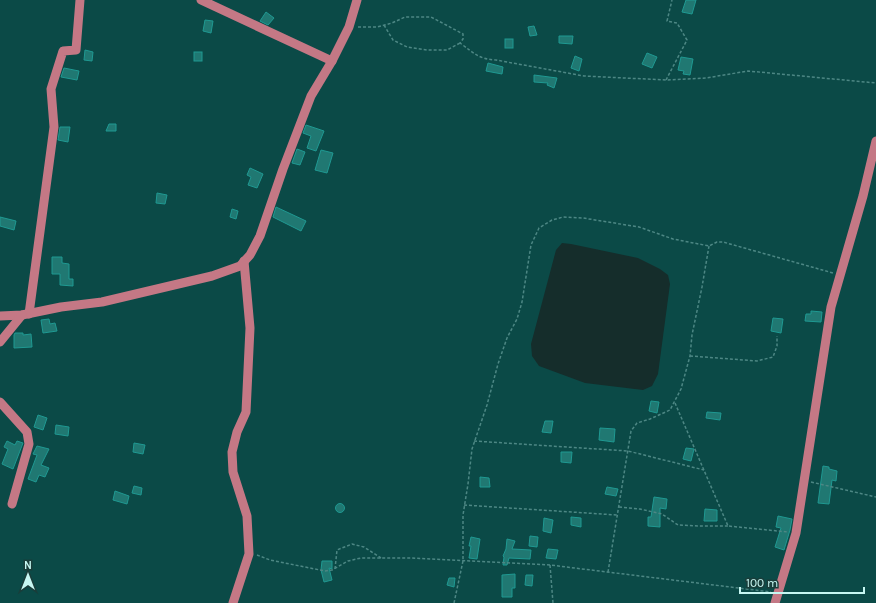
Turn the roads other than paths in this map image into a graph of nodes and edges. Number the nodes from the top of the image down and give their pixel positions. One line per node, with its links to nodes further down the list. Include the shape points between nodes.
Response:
1 (80, 0): 7 (street, via 76,50 63,51 51,89 54,127)
2 (200, 0): 4 (street)
3 (356, 0): 4 (street, via 349,27)
4 (332, 61): 6 (street, via 311,96 260,236)
5 (876, 141): 13 (street, via 831,307 796,533)
6 (244, 261): 7 (street, via 240,266 219,274 188,282 102,302); 12 (street, via 250,328 246,412 232,452 233,472 247,516 249,554)
7 (26, 314): 8 (street); 9 (street)
8 (0, 316)
9 (0, 342)
10 (0, 402): 11 (street, via 26,432 29,444)
11 (12, 504)
12 (233, 603)
13 (775, 603)

